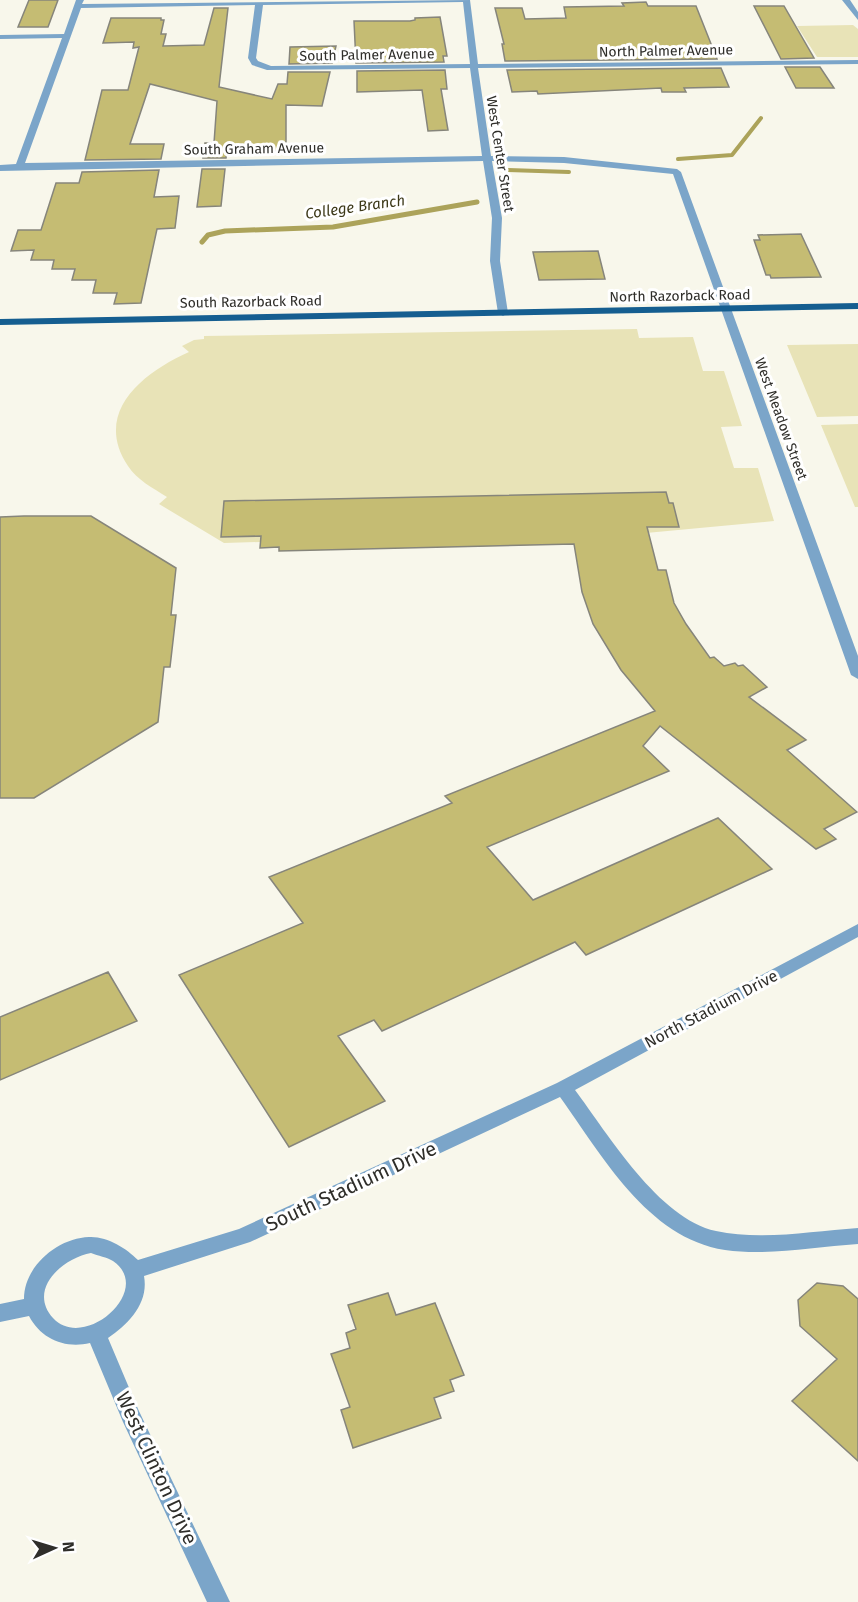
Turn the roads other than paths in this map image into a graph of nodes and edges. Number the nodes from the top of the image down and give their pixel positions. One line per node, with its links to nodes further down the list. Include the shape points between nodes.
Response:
1 (464, 0): 4 (street); 9 (street, West Center Street)
2 (846, 0): 5 (street)
3 (79, 3): 4 (street); 6 (street)
4 (260, 4): 9 (street, South Palmer Avenue, via 252,58 261,66)
5 (858, 18)
6 (66, 36): 7 (street); 11 (street)
7 (0, 37)
8 (858, 62): 9 (street, North Palmer Avenue)
9 (474, 67): 10 (street, West Center Street)
10 (489, 158): 11 (street, South Graham Avenue); 13 (street, South Graham Avenue, via 547,159); 16 (street, West Center Street, via 497,218 495,261)
11 (20, 166): 12 (street, South Graham Avenue)
12 (0, 168)
13 (677, 172): 15 (street, West Meadow Street)
14 (858, 306): 15 (main road, North Razorback Road)
15 (725, 308): 16 (main road, North Razorback Road); 18 (street, West Meadow Street)
16 (503, 313): 17 (main road, South Razorback Road)
17 (0, 322)
18 (858, 675)
19 (858, 930): 20 (street, North Stadium Drive)
20 (563, 1088): 21 (street, via 646,1197 688,1228 712,1239 745,1242); 22 (street, South Stadium Drive, via 243,1236)
21 (858, 1236)
22 (134, 1270): 23 (street, via 124,1256 109,1248 91,1245 73,1249 55,1258 42,1272); 25 (street, via 136,1285 131,1305 117,1322)
23 (34, 1306): 24 (street); 25 (street, via 45,1324 56,1332 73,1336)
24 (0, 1313)
25 (96, 1334): 26 (street, West Clinton Drive)
26 (219, 1602)

